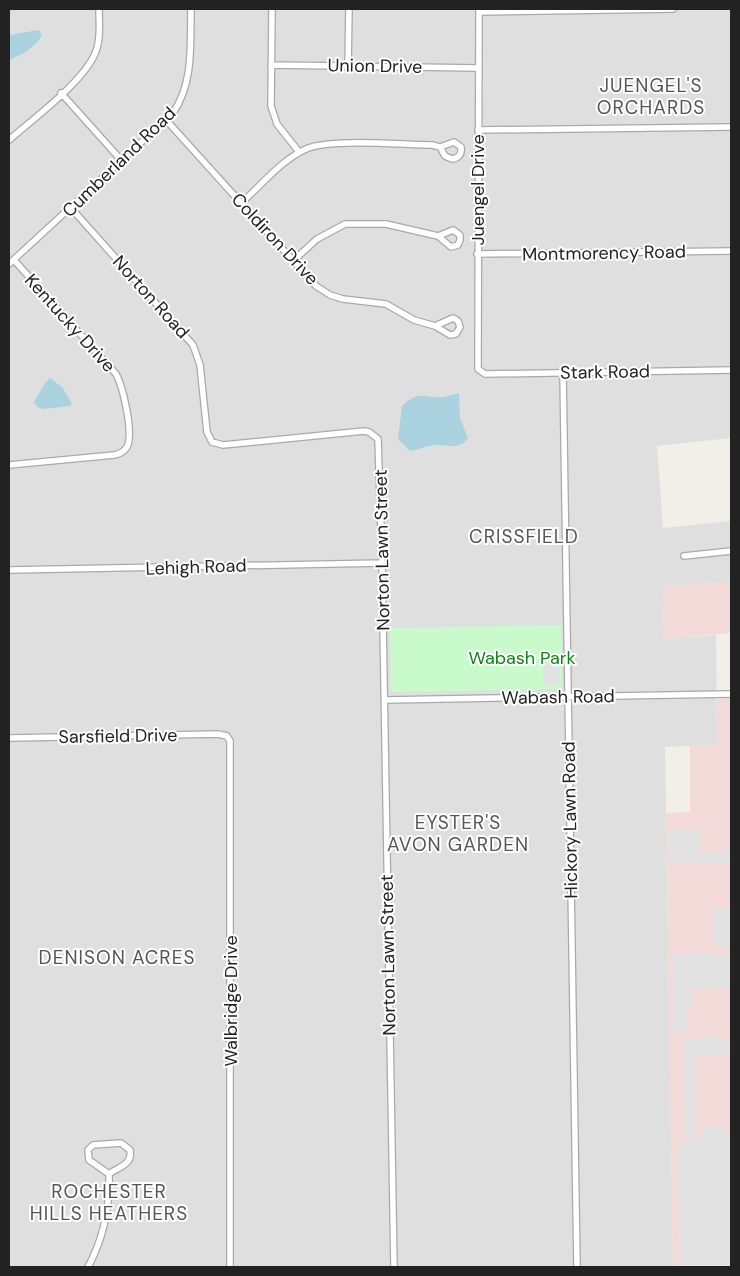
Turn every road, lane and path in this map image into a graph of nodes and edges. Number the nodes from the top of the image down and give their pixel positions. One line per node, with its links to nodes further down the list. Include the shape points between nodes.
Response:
1 (99, 9): 10 (street, via 99,40 94,56 81,75)
2 (191, 9): 11 (street, Cumberland Road, via 189,76 182,98)
3 (272, 9): 7 (street)
4 (349, 9): 8 (street)
5 (673, 9): 6 (street)
6 (479, 10): 9 (street, Juengel Drive)
7 (271, 65): 8 (street, Union Drive); 16 (street, via 270,100 274,119)
8 (348, 66): 9 (street, Union Drive)
9 (479, 68): 13 (street, Juengel Drive)
10 (61, 94): 14 (street); 17 (street)
11 (167, 121): 17 (street, Cumberland Road); 18 (street, Coldiron Drive)
12 (731, 127): 13 (street)
13 (478, 130): 22 (street, Juengel Drive)
14 (9, 140)
15 (440, 147): 16 (street, via 329,144)
16 (299, 152): 18 (street)
17 (122, 162): 19 (street, Cumberland Road)
18 (241, 203): 23 (street, Coldiron Drive)
19 (71, 208): 24 (street, Cumberland Road); 29 (street, Norton Road, via 193,345 200,365 207,432 212,442 223,445 364,431)
20 (438, 236): 23 (street, via 386,224 344,224 317,239)
21 (731, 251): 22 (street, Montmorency Road)
22 (477, 254): 27 (street, Juengel Drive, via 477,365)
23 (293, 261): 25 (street, Coldiron Drive, via 316,286 330,294 343,299 386,304 418,322)
24 (11, 262): 30 (street, Kentucky Drive, via 116,374 124,393 128,440 123,452 114,456)
25 (435, 326)
26 (731, 370): 28 (street, Stark Road)
27 (480, 371): 28 (street, Stark Road, via 485,374)
28 (562, 373): 36 (street, Hickory Lawn Road)
29 (375, 435): 33 (street, Norton Lawn Street, via 379,443)
30 (9, 465)
31 (731, 551): 32 (street)
32 (684, 556)
33 (382, 563): 34 (street, Lehigh Road); 37 (street, Norton Lawn Street)
34 (9, 570)
35 (731, 694): 36 (street, Wabash Road)
36 (568, 696): 37 (street, Wabash Road); 44 (street, Hickory Lawn Road)
37 (385, 700): 43 (street, Norton Lawn Street)
38 (227, 736): 39 (street, Sarsfield Drive); 42 (street, Walbridge Drive, via 231,746)
39 (9, 738)
40 (109, 1174): 40 (street, via 129,1161 131,1154 125,1145 96,1144 88,1150 91,1163); 41 (street, via 108,1205)
41 (88, 1267)
42 (230, 1267)
43 (394, 1267)
44 (577, 1267)

